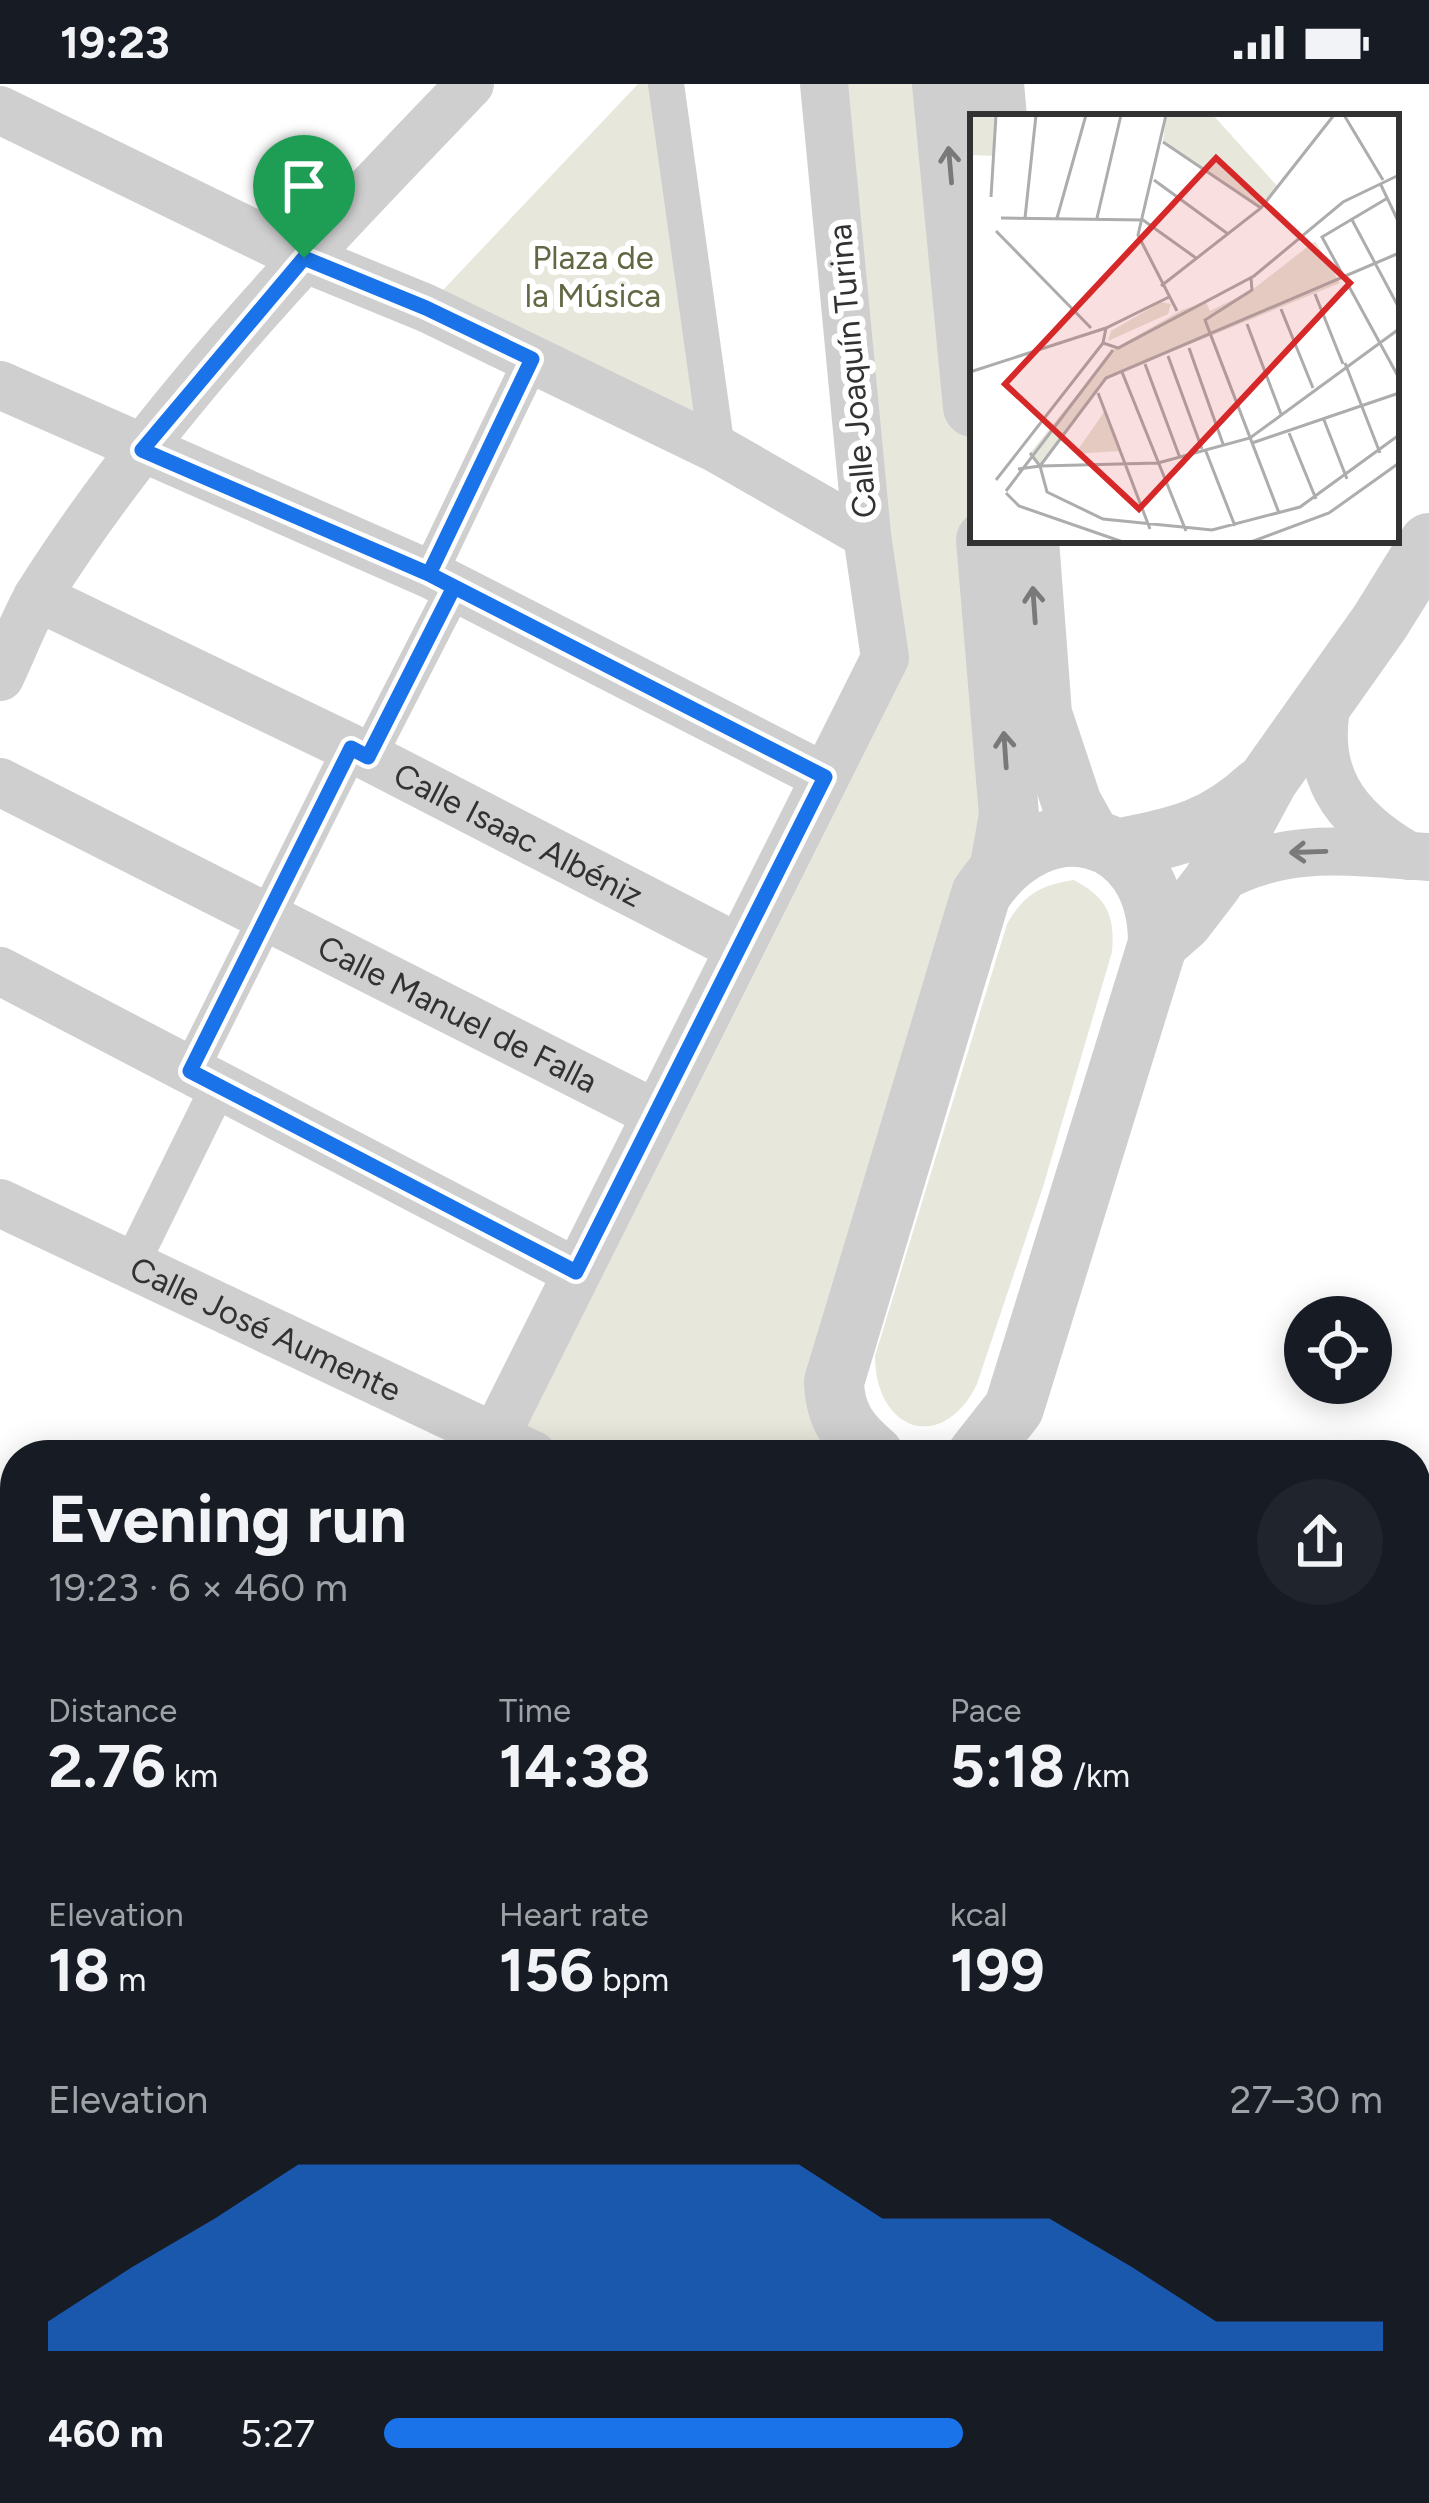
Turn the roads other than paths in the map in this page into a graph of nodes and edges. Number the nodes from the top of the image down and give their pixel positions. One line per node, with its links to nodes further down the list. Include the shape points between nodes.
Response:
1 (470, 84): 8 (street)
2 (666, 84): 12 (street)
3 (824, 84): 14 (street, Calle Joaquín Turina)
4 (942, 84): 10 (street, one-way to 4)
5 (994, 84): 7 (street)
6 (0, 110): 8 (street)
7 (997, 114)
8 (304, 258): 9 (street); 13 (street)
9 (532, 359): 12 (street); 18 (street)
10 (970, 376)
11 (0, 385): 13 (street)
12 (717, 449): 14 (street)
13 (142, 450): 18 (street); 19 (street)
14 (867, 535): 23 (street, Calle Joaquín Turina, via 885,658)
15 (986, 543): 28 (street, one-way to 15, via 1009,815)
16 (1029, 543): 26 (street, one-way to 16, via 1072,804 1042,713)
17 (1429, 543): 21 (street)
18 (442, 580): 22 (street); 23 (street)
19 (38, 597): 20 (street); 22 (street, Calle Isaac Albéniz)
20 (0, 677)
21 (1329, 694): 24 (street); 27 (street, via 1324,749 1344,806 1372,835)
22 (360, 753): 30 (street); 32 (street, Calle Isaac Albéniz)
23 (825, 777): 32 (street)
24 (1268, 780): 26 (street, via 1198,830); 29 (street)
25 (0, 782): 30 (street, Calle Manuel de Falla)
26 (1104, 844): 28 (street, via 1058,838); 31 (street, via 1147,881)
27 (1419, 856): 29 (street, one-way to 29, via 1305,850 1272,855)
28 (1000, 866): 39 (street, via 968,937 834,1382)
29 (1213, 882): 31 (street)
30 (265, 916): 34 (street); 35 (street, Calle Manuel de Falla)
31 (1158, 943): 40 (street)
32 (740, 948): 35 (street)
33 (0, 971): 34 (street)
34 (204, 1078): 37 (street); 38 (street)
35 (656, 1114): 38 (street)
36 (0, 1203): 37 (street, Calle José Aumente)
37 (131, 1265): 41 (street, Calle José Aumente)
38 (576, 1272): 42 (street)
39 (828, 1431): 43 (street)
40 (1024, 1432)
41 (486, 1440)
42 (508, 1440)
43 (856, 1440)

